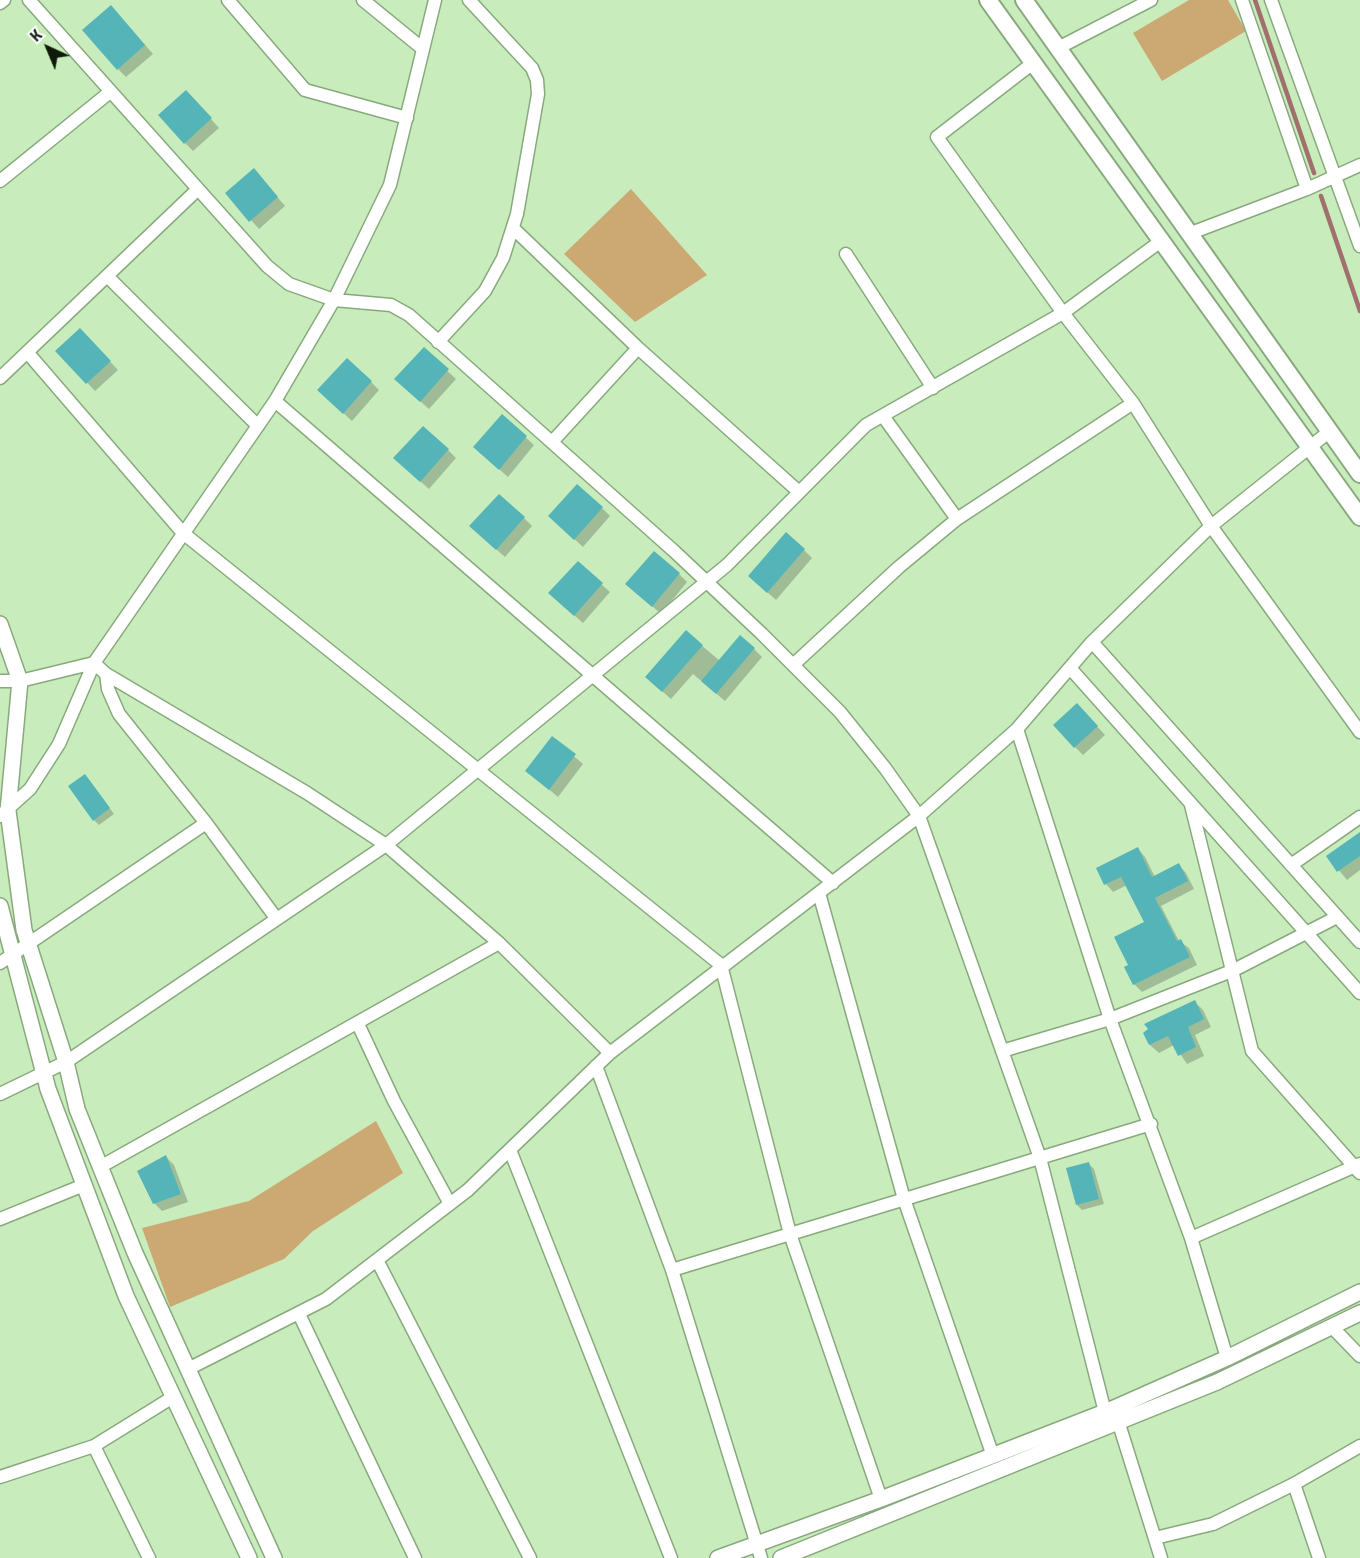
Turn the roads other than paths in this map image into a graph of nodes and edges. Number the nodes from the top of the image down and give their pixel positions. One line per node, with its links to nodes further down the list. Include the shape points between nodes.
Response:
1 (4, 0): 12 (street)
2 (29, 0): 16 (street)
3 (228, 0): 17 (street, via 305,90)
4 (363, 0): 14 (street)
5 (435, 0): 14 (street)
6 (469, 0): 23 (street, via 528,63 537,80 538,94)
7 (988, 0): 15 (main road)
8 (1024, 0): 13 (main road)
9 (1242, 0): 21 (street)
10 (1271, 0): 19 (street)
11 (1146, 1): 13 (street)
12 (0, 3)
13 (1058, 48): 24 (main road)
14 (423, 49): 17 (street)
15 (1033, 63): 25 (main road); 30 (street, via 937,137)
16 (110, 92): 20 (street); 22 (street)
17 (406, 118): 29 (street, via 390,185)
18 (1360, 165): 19 (street)
19 (1336, 176): 21 (street); 26 (street)
20 (0, 181)
21 (1307, 189): 24 (street)
22 (197, 190): 28 (street); 29 (street, via 267,266 289,284)
23 (514, 229): 31 (street, via 504,258 485,291); 32 (street)
24 (1191, 233): 40 (main road)
25 (1161, 241): 30 (street); 42 (main road)
26 (1360, 246)
27 (846, 254): 35 (street)
28 (107, 276): 33 (street); 39 (street)
29 (334, 300): 31 (street, via 391,305 409,315); 36 (street)
30 (1063, 313): 35 (street); 37 (street)
31 (438, 342): 41 (street)
32 (638, 348): 41 (street); 44 (street)
33 (27, 352): 34 (street); 48 (street)
34 (0, 378)
35 (933, 388): 38 (street)
36 (274, 401): 39 (street); 56 (street)
37 (1133, 404): 46 (street); 47 (street)
38 (884, 416): 44 (street, via 866,425); 46 (street)
39 (258, 426): 48 (street)
40 (1330, 431): 42 (street); 43 (main road)
41 (552, 442): 49 (street)
42 (1309, 446): 45 (main road); 47 (street)
43 (1360, 474)
44 (798, 491): 49 (street)
45 (1360, 517)
46 (957, 519): 53 (street)
47 (1211, 526): 51 (street); 60 (street)
48 (183, 533): 52 (street); 61 (street)
49 (706, 582): 53 (street); 56 (street)
50 (0, 624): 58 (street)
51 (1092, 642): 54 (street); 68 (street)
52 (94, 663): 55 (street); 58 (street); 63 (street, via 59,744 30,789)
53 (793, 665): 64 (street, via 840,712)
54 (1070, 668): 59 (street); 62 (street)
55 (106, 674): 66 (street, via 119,714); 67 (street, via 307,793)
56 (591, 677): 61 (street); 69 (street)
57 (0, 681): 58 (street)
58 (20, 681): 63 (street)
59 (1017, 729): 64 (street); 82 (street)
60 (1360, 732)
61 (477, 771): 67 (street); 79 (street)
62 (1190, 803): 74 (street); 80 (street)
63 (4, 814): 77 (street)
64 (919, 816): 69 (street); 84 (street)
65 (1360, 817): 68 (street)
66 (206, 823): 73 (street); 77 (street)
67 (386, 845): 73 (street); 76 (street)
68 (1291, 865): 72 (street)
69 (833, 883): 70 (street)
70 (819, 893): 79 (street); 96 (street)
71 (0, 906): 78 (street)
72 (1337, 917): 74 (street); 75 (street)
73 (276, 918): 86 (street)
74 (1308, 933): 80 (street); 81 (street)
75 (1360, 942)
76 (499, 943): 83 (street); 85 (street)
77 (28, 945): 78 (street); 86 (street)
78 (6, 960): 88 (street)
79 (721, 965): 85 (street); 99 (street)
80 (1234, 970): 82 (street); 94 (street, via 1252,1051)
81 (1360, 993)
82 (1110, 1019): 84 (street); 90 (street)
83 (358, 1024): 93 (street); 97 (street)
84 (1002, 1051): 92 (street)
85 (610, 1053): 87 (street)
86 (66, 1062): 88 (street); 93 (street, via 76,1109)
87 (596, 1066): 91 (street); 102 (street)
88 (45, 1074): 89 (street); 95 (street)
89 (0, 1094)
90 (1151, 1124): 92 (street); 100 (street)
91 (510, 1150): 97 (street); 127 (street)
92 (1040, 1158): 96 (street); 111 (street)
93 (100, 1167): 109 (street)
94 (1358, 1168): 100 (street)
95 (84, 1185): 98 (street); 110 (street, via 126,1296)
96 (904, 1199): 99 (street); 115 (street)
97 (450, 1204): 101 (street)
98 (0, 1219)
99 (790, 1234): 102 (street); 118 (street)
100 (1191, 1238): 108 (street)
101 (376, 1260): 105 (street, via 326,1299); 126 (street)
102 (672, 1270): 120 (street)
103 (1360, 1292): 108 (street)
104 (1360, 1313): 106 (street)
105 (299, 1314): 109 (street); 125 (street)
106 (1332, 1327): 107 (street); 112 (street)
107 (1360, 1356)
108 (1227, 1358): 111 (street)
109 (188, 1369): 124 (street)
110 (173, 1398): 113 (street); 123 (street)
111 (1105, 1412): 115 (street)
112 (1119, 1424): 119 (street); 129 (street)
113 (94, 1446): 116 (street); 122 (street)
114 (1360, 1446): 117 (street)
115 (993, 1456): 118 (street)
116 (0, 1478)
117 (1294, 1484): 119 (street, via 1212,1524); 131 (street)
118 (881, 1499): 120 (street)
119 (1155, 1538): 130 (street)
120 (759, 1551): 121 (street)
121 (742, 1554): 128 (street)
122 (149, 1558)
123 (249, 1558)
124 (274, 1558)
125 (415, 1558)
126 (530, 1558)
127 (671, 1558)
128 (718, 1558)
129 (781, 1558)
130 (1161, 1558)
131 (1319, 1558)

